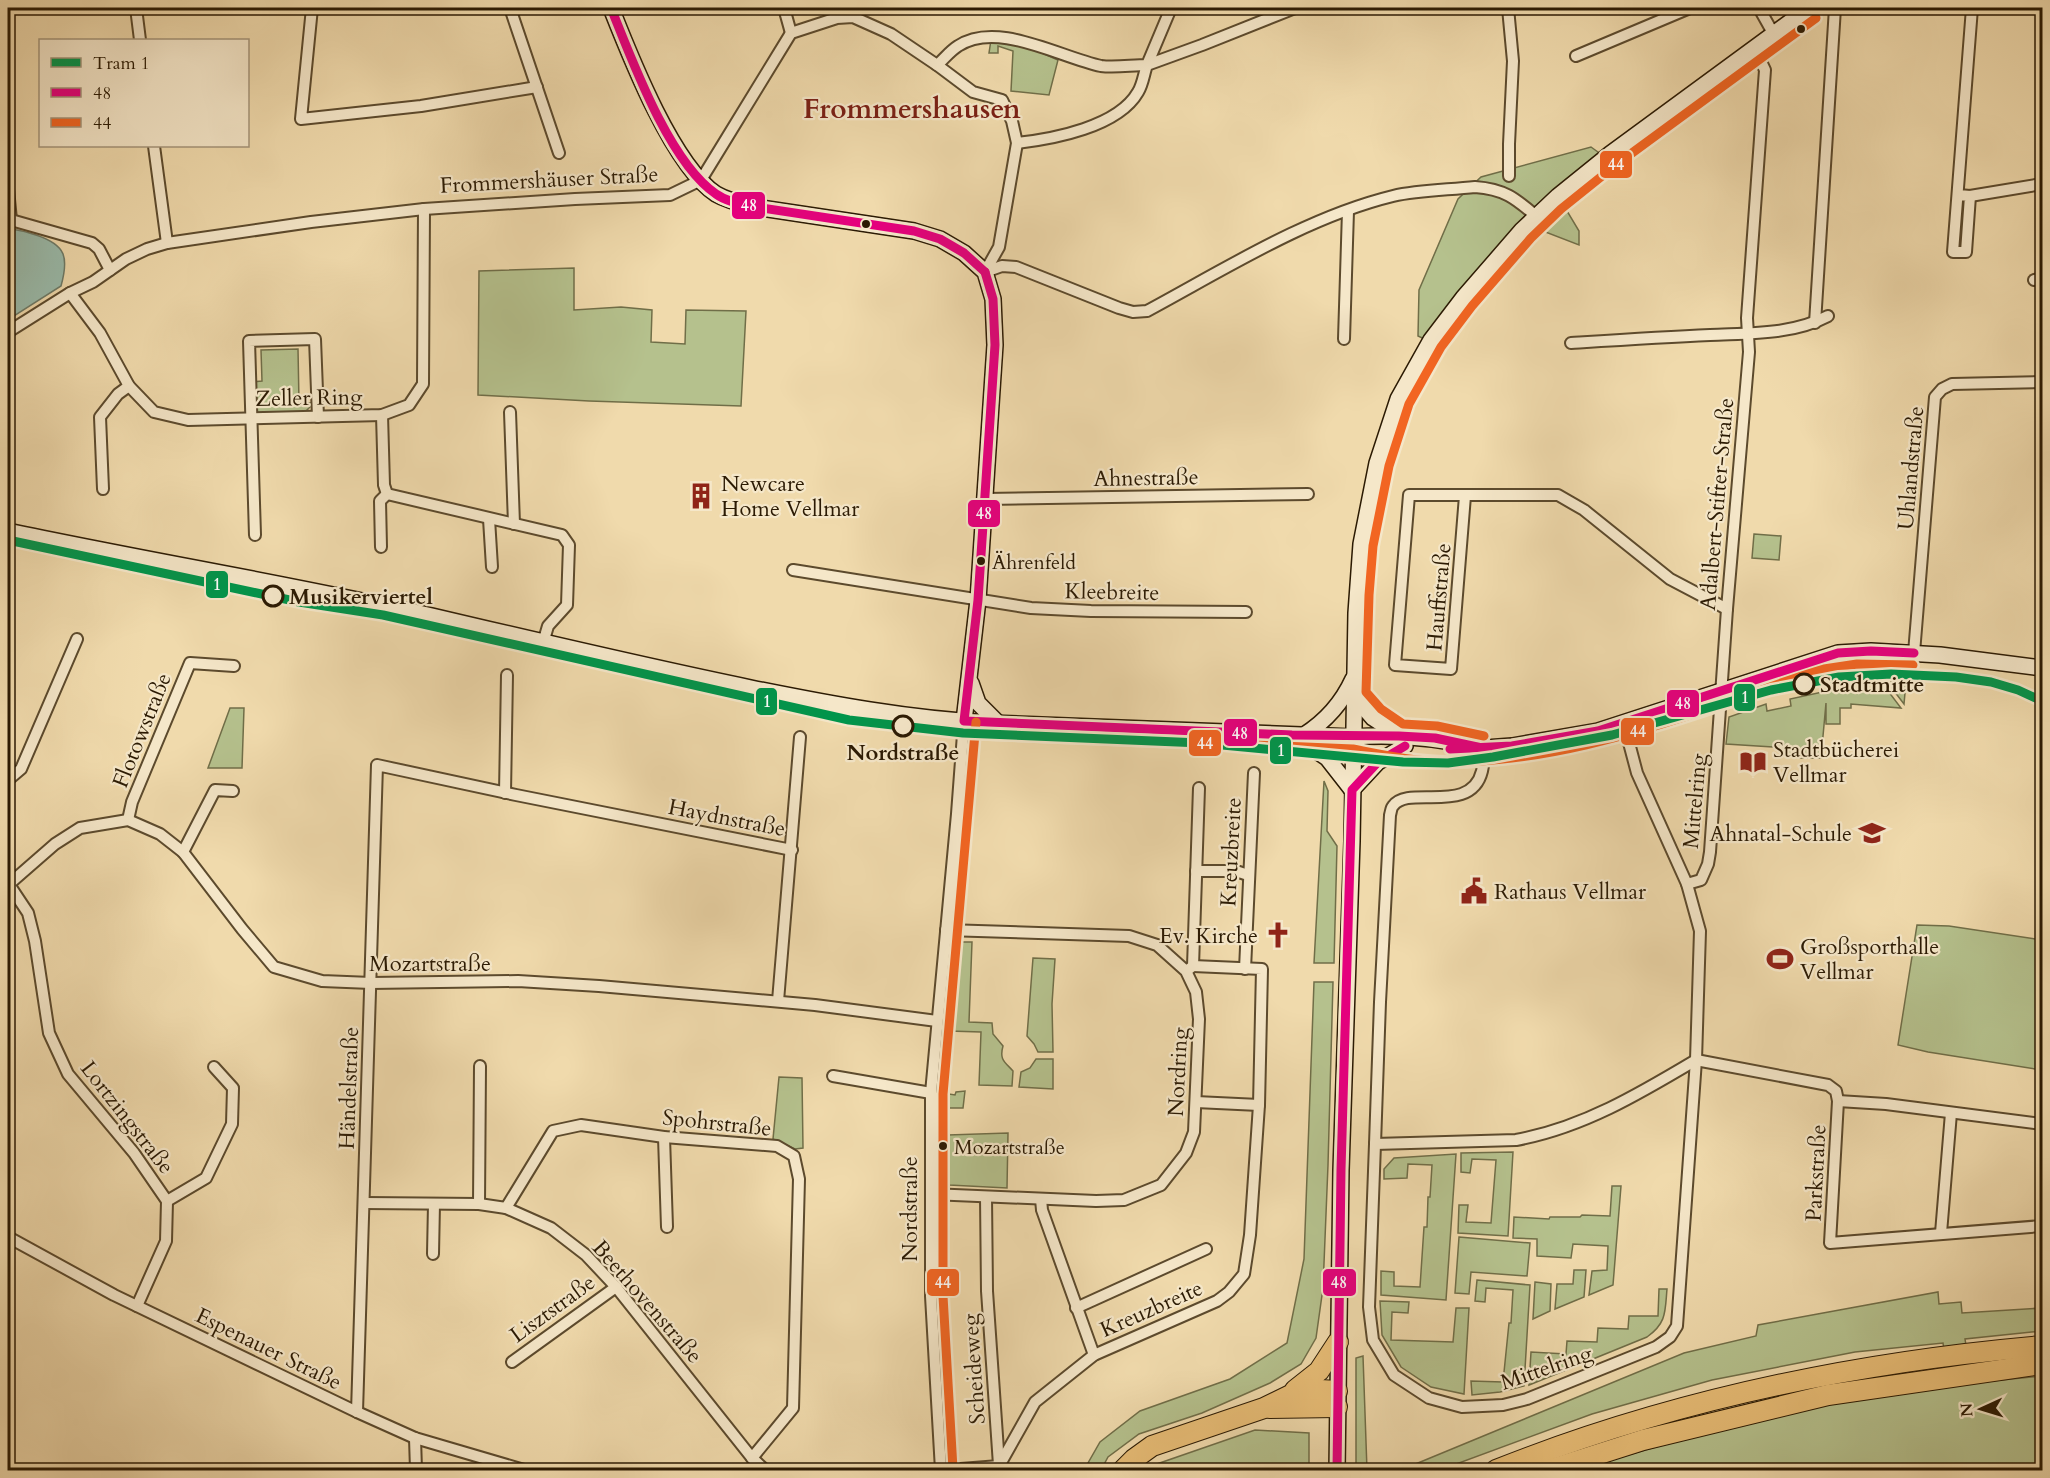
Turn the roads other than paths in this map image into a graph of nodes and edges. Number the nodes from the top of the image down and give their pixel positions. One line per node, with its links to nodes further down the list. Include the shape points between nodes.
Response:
1 (136, 8): 16 (street)
2 (312, 8): 21 (street, via 301,119 421,106)
3 (510, 8): 21 (street)
4 (610, 8): 25 (main road, via 659,116 679,151)
5 (784, 8): 14 (street)
6 (1171, 8): 20 (street)
7 (1295, 8): 20 (street)
8 (1508, 8): 26 (street, via 1513,61)
9 (1690, 8): 18 (street)
10 (1759, 8): 15 (street)
11 (1809, 8): 15 (main road)
12 (1835, 8): 40 (street)
13 (1972, 8): 29 (street)
14 (791, 33): 19 (street, via 837,18 853,17 891,34); 25 (street)
15 (1773, 33): 17 (main road)
16 (140, 39)
17 (1754, 47): 33 (main road, via 1610,154); 42 (street, Adalbert-Stifter-Straße, via 1765,70)
18 (1576, 56)
19 (937, 65): 20 (street, via 958,46 990,36 1026,42 1103,66); 22 (street, via 973,92 1002,100)
20 (1147, 65): 22 (street, via 1138,92 1110,116 1083,130)
21 (537, 87): 24 (street)
22 (1017, 143): 37 (street, via 999,247)
23 (154, 147): 35 (street)
24 (559, 153)
25 (704, 175): 31 (street, Frommershäuser Straße, via 670,195); 37 (main road, via 716,194 734,202 893,227 940,239)
26 (1509, 176)
27 (2043, 184): 30 (street)
28 (8, 189): 34 (street)
29 (1959, 195): 30 (street); 30 (street, via 1953,252 1966,252)
30 (1970, 196)
31 (424, 209): 35 (street, Frommershäuser Straße); 48 (street, Zeller Ring, via 423,384 409,405)
32 (1348, 211): 33 (street, via 1394,196 1475,187 1513,196); 37 (street, via 1270,245 1147,311 1119,308 1016,267 1002,266); 43 (street)
33 (1536, 216): 73 (main road, via 1431,340 1398,399 1377,463 1361,544)
34 (9, 221): 36 (street, via 92,243)
35 (166, 243): 36 (street, Frommershäuser Straße)
36 (110, 270): 38 (street, Frommershäuser Straße)
37 (985, 272): 55 (main road, Nordstraße, via 993,299 995,345)
38 (70, 293): 41 (street, Frommershäuser Straße); 46 (street, Zeller Ring, via 100,333)
39 (1828, 316): 40 (street)
40 (1815, 323): 42 (street)
41 (8, 332)
42 (1748, 334): 44 (street); 64 (street, Adalbert-Stifter-Straße)
43 (1344, 339)
44 (1571, 343)
45 (2043, 382): 68 (street, Uhlandstraße, via 1952,384 1935,397)
46 (129, 386): 50 (street, Zeller Ring, via 154,412 188,420); 51 (street, via 100,417)
47 (510, 412): 57 (street)
48 (382, 415): 49 (street, Zeller Ring); 52 (street)
49 (318, 417): 50 (street, Zeller Ring); 50 (street, via 315,339 249,341)
50 (252, 418): 59 (street)
51 (103, 489)
52 (387, 494): 56 (street); 60 (street, via 380,501)
53 (1308, 494): 55 (street, Ahnestraße)
54 (1465, 496): 54 (street, Hauffstraße, via 1408,495 1395,664 1451,669); 64 (street, Hauffstraße, via 1558,495 1584,510 1670,579)
55 (985, 499): 63 (main road, Nordstraße)
56 (489, 519): 57 (street); 61 (street)
57 (514, 524): 67 (street, via 562,535 569,545 567,605 548,626)
58 (8, 531): 67 (main road, via 317,592)
59 (255, 535)
60 (381, 547)
61 (492, 567)
62 (793, 570): 63 (street)
63 (978, 600): 65 (street, Kleebreite, via 1091,611); 72 (main road, Nordstraße)
64 (1727, 609): 74 (street, Adalbert-Stifter-Straße)
65 (1246, 612)
66 (77, 639): 87 (street, via 21,769)
67 (543, 643): 77 (main road, via 804,699)
68 (1914, 653): 70 (main road); 74 (main road, via 1838,653)
69 (234, 666): 92 (street, Flotowstraße, via 190,663)
70 (2043, 668)
71 (507, 675): 91 (street)
72 (970, 677): 77 (main road, Nordstraße); 78 (main road, via 978,703)
73 (1354, 677): 75 (main road); 80 (main road, via 1334,710 1320,724)
74 (1720, 692): 76 (street, Adalbert-Stifter-Straße); 79 (main road)
75 (1354, 696): 82 (main road); 83 (main road, via 1373,718)
76 (1719, 709): 98 (street, Mittelring, via 1708,864 1701,880)
77 (964, 722): 78 (main road); 99 (street, Nordstraße)
78 (998, 723): 80 (main road)
79 (1624, 724): 84 (main road, via 1537,743); 98 (street, Mittelring, via 1637,773)
80 (1298, 735): 82 (main road); 89 (main road, via 1327,758)
81 (800, 737): 93 (street)
82 (1354, 737): 83 (main road); 89 (main road)
83 (1402, 741): 84 (main road, via 1461,750); 89 (main road)
84 (1482, 748): 116 (street, Mittelring, via 1478,782 1467,792 1402,800 1393,806 1390,815)
85 (377, 765): 91 (street, Haydnstraße); 102 (street, Händelstraße)
86 (1254, 773): 96 (street, Kreuzbreite)
87 (8, 780)
88 (1199, 788): 95 (street, Kreuzbreite)
89 (1352, 790): 134 (main road)
90 (233, 791): 94 (street, via 215,790)
91 (505, 793): 93 (street, Haydnstraße)
92 (128, 820): 94 (street, Mozartstraße, via 160,834); 97 (street, via 80,828)
93 (792, 850): 103 (street, Haydnstraße)
94 (183, 852): 102 (street, Mozartstraße, via 274,967 322,981)
95 (1196, 871): 96 (street); 100 (street, Kreuzbreite)
96 (1248, 875): 101 (street, Kreuzbreite)
97 (8, 884): 120 (street, Lortzingstraße, via 28,913 49,1033 68,1074 134,1153)
98 (1687, 884): 105 (street, Mittelring, via 1700,931)
99 (946, 930): 100 (street, Nordring, via 1129,936 1157,945); 104 (street, Nordstraße)
100 (1190, 968): 101 (street); 111 (street, Nordring, via 1199,1019)
101 (1245, 969): 112 (street, Kreuzbreite, via 1262,969)
102 (370, 983): 103 (street, Mozartstraße, via 518,981); 121 (street, Händelstraße)
103 (778, 1001): 104 (street, Mozartstraße)
104 (937, 1021): 109 (street, Nordstraße)
105 (1696, 1060): 110 (street, Parkstraße, via 1828,1085 1836,1091); 116 (street, via 1599,1114 1532,1137); 116 (street, Mittelring, via 1677,1326 1656,1347 1527,1399 1503,1405 1462,1407 1429,1398 1394,1375 1385,1362 1372,1340 1369,1307)
106 (480, 1066): 123 (street)
107 (214, 1067): 120 (street, via 233,1088 232,1124 206,1178)
108 (833, 1076): 109 (street)
109 (931, 1093): 117 (street, Nordstraße)
110 (1838, 1101): 113 (street, Parkstraße); 127 (street, Parkstraße, via 1830,1244)
111 (1196, 1102): 112 (street); 119 (street, Nordring, via 1194,1132 1186,1153 1161,1185 1125,1200)
112 (1259, 1105): 136 (street, Kreuzbreite, via 1245,1274 1217,1301)
113 (1951, 1113): 114 (street, Parkstraße); 127 (street)
114 (2043, 1124)
115 (664, 1137): 124 (street, Spohrstraße, via 581,1125 553,1131); 126 (street); 144 (street, Spohrstraße, via 777,1146 794,1156 798,1179 793,1408)
116 (1375, 1144)
117 (931, 1194): 118 (street, Nordring); 149 (street, Nordstraße)
118 (986, 1197): 119 (street, Nordring); 145 (street, Scheideweg, via 987,1291)
119 (1041, 1198): 133 (street)
120 (167, 1201): 132 (street, Lortzingstraße, via 166,1241)
121 (365, 1203): 122 (street, Beethovenstraße); 142 (street, Händelstraße)
122 (434, 1204): 123 (street, Beethovenstraße); 130 (street)
123 (479, 1204): 124 (street, Beethovenstraße)
124 (506, 1208): 131 (street, Beethovenstraße, via 551,1228 586,1255)
125 (2043, 1226): 127 (street, Parkstraße)
126 (667, 1227)
127 (1941, 1233)
128 (8, 1237): 132 (street, Espenauer Straße)
129 (1206, 1249): 133 (street)
130 (433, 1254)
131 (616, 1287): 137 (street, Lisztstraße); 144 (street, Beethovenstraße)
132 (137, 1306): 142 (street, Espenauer Straße)
133 (1076, 1308): 136 (street)
134 (1338, 1342): 139 (highway, via 1319,1371); 140 (main road)
135 (2043, 1346): 153 (highway, via 1809,1378 1628,1422)
136 (1094, 1355): 145 (street, Kreuzbreite, via 1035,1402)
137 (512, 1362)
138 (2043, 1364): 154 (highway, via 1828,1395 1643,1440)
139 (1283, 1398): 140 (highway, via 1304,1389); 141 (highway)
140 (1337, 1399): 141 (highway); 152 (main road)
141 (1264, 1408): 151 (highway, via 1152,1446)
142 (357, 1412): 143 (street, Espenauer Straße)
143 (415, 1438): 146 (street); 147 (street, Espenauer Straße)
144 (752, 1458): 148 (street, Beethovenstraße)
145 (999, 1466): 150 (street)
146 (416, 1470)
147 (525, 1470)
148 (765, 1470)
149 (941, 1470)
150 (948, 1470)
151 (1123, 1470)
152 (1337, 1470)
153 (1496, 1470)
154 (1549, 1470)

